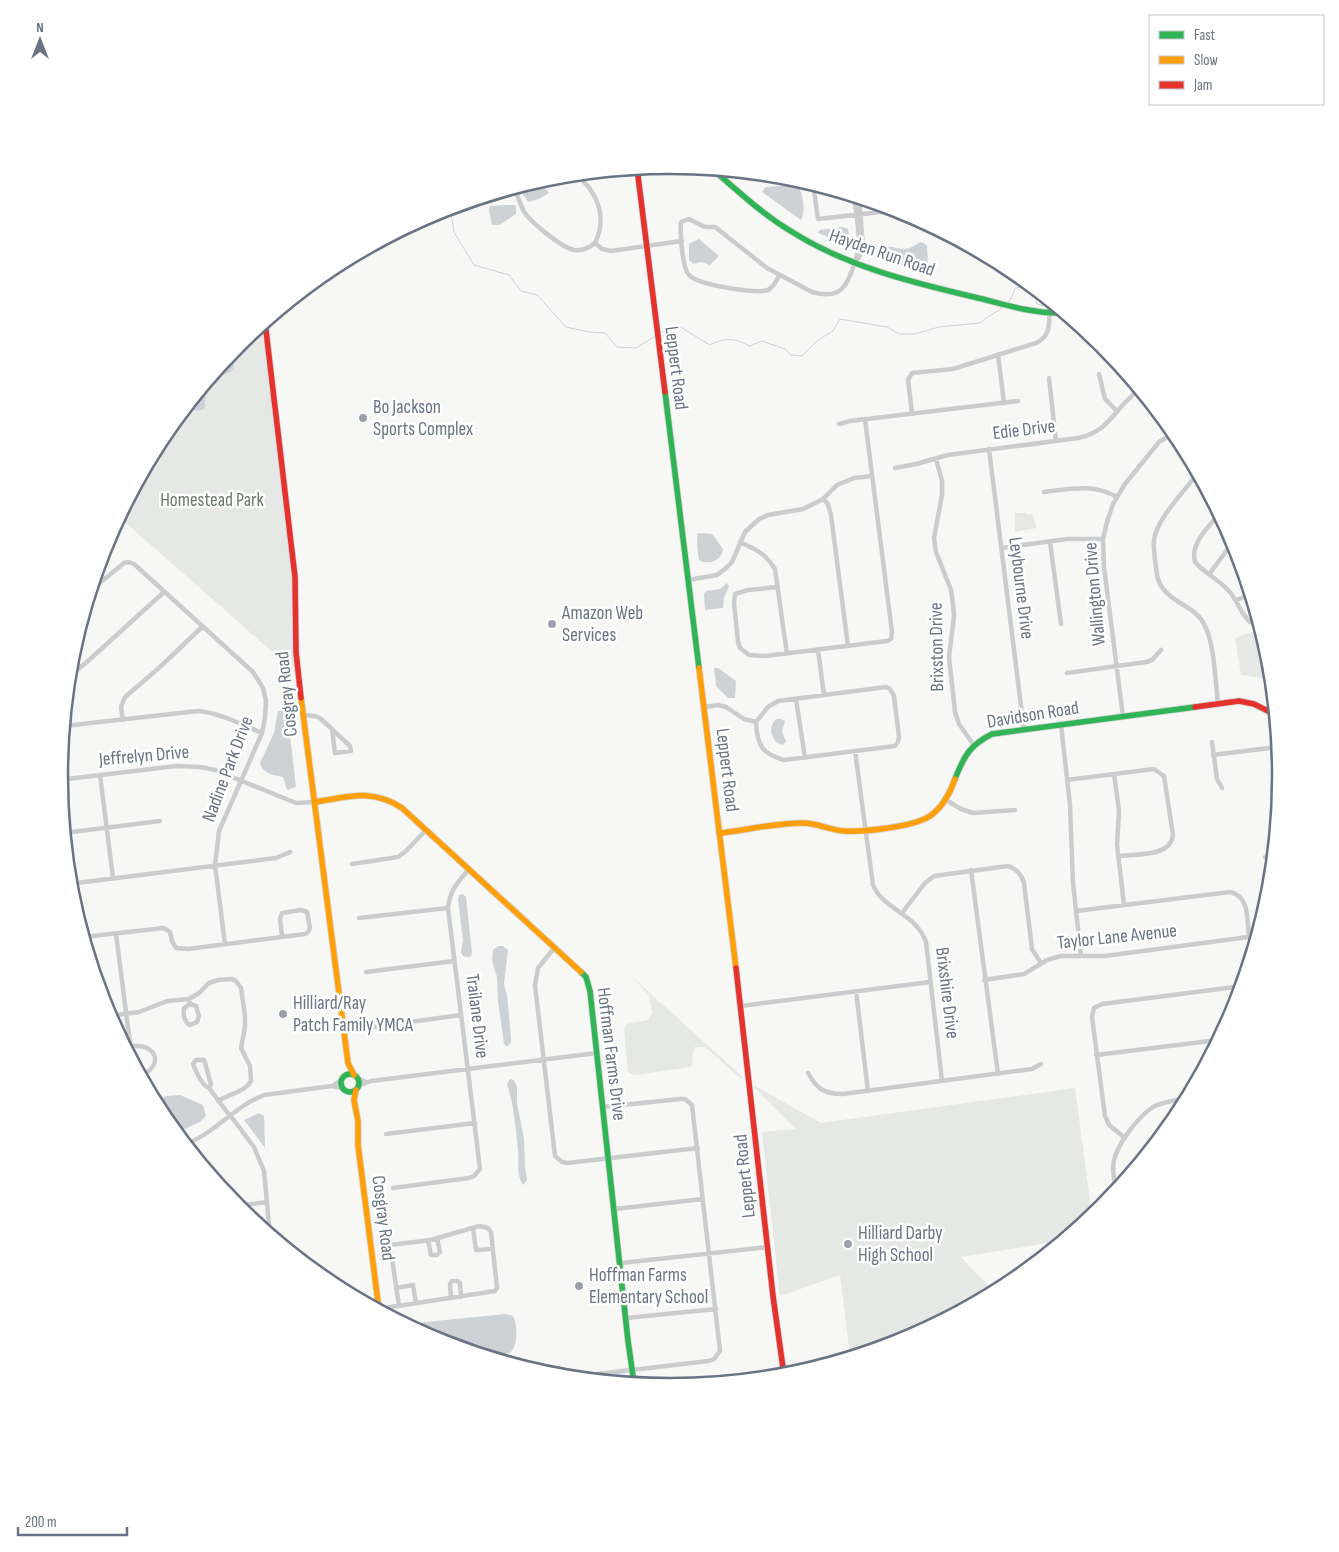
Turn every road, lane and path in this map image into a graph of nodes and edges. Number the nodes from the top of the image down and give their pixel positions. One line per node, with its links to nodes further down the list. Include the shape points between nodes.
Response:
1 (638, 175): 12 (main road, Leppert Road)
2 (720, 176): 13 (main road, Hayden Run Road, via 787,229 816,246)
3 (583, 181): 11 (street, via 597,200 601,224)
4 (814, 192): 9 (street, via 818,219)
5 (517, 194): 11 (street, via 523,210 533,222 570,249 585,249)
6 (856, 204): 9 (street)
7 (859, 205): 9 (street)
8 (880, 212): 9 (street)
9 (859, 215): 13 (street, via 863,246)
10 (682, 241): 12 (street); 14 (street, via 686,271 701,282 720,287 768,290); 14 (street, via 681,222 684,220 691,219 705,227 715,227)
11 (596, 243): 12 (street, via 611,251)
12 (646, 246): 45 (main road, Leppert Road)
13 (856, 262): 14 (street, via 846,287 832,294 812,292); 15 (main road, Hayden Run Road, via 918,283)
14 (780, 275)
15 (1049, 313): 16 (main road, Hayden Run Road); 18 (street, via 1048,332 1042,340)
16 (1054, 313)
17 (266, 330): 66 (main road, Cosgray Road, via 295,577 296,652)
18 (998, 354): 23 (street); 25 (street, via 953,369 912,373 908,380)
19 (1100, 374): 24 (street, via 1105,399)
20 (1048, 378): 29 (street)
21 (1134, 394): 24 (street, Edie Drive)
22 (1018, 401): 23 (street)
23 (1004, 403): 25 (street)
24 (1117, 411): 29 (street, Edie Drive, via 1105,426 1092,434)
25 (912, 413): 26 (street)
26 (865, 419): 27 (street); 33 (street)
27 (840, 424)
28 (1167, 437): 36 (street, Wallington Drive, via 1159,442)
29 (1056, 441): 30 (street, Edie Drive)
30 (989, 449): 31 (street, Edie Drive); 42 (street, Leybourne Drive)
31 (936, 458): 32 (street, Edie Drive); 76 (street, Brixston Drive, via 942,495 934,538 953,604 949,657 955,712)
32 (896, 468)
33 (872, 476): 37 (street, via 845,481); 54 (street, via 892,632 887,641)
34 (1193, 479): 63 (street, via 1158,527 1154,554 1162,589 1194,611 1208,631)
35 (1044, 492): 36 (street, via 1084,487 1103,490)
36 (1117, 497): 39 (street, Wallington Drive)
37 (823, 499): 40 (street, via 794,512 759,519); 54 (street, via 831,516)
38 (1214, 521): 44 (street, via 1194,550 1195,562)
39 (1103, 539): 41 (street); 58 (street, Wallington Drive)
40 (740, 542): 45 (street, via 732,562 717,575); 47 (street, via 762,552 769,560 775,570)
41 (1050, 542): 42 (street); 52 (street)
42 (1001, 548): 73 (street, Leybourne Drive)
43 (1227, 550): 44 (street)
44 (1210, 573): 50 (street)
45 (688, 580): 64 (main road, Leppert Road)
46 (98, 584): 48 (street, Nadine Park Drive, via 129,562)
47 (778, 587): 57 (street); 57 (street, via 735,594 738,642 748,655)
48 (164, 592): 53 (street, Nadine Park Drive); 59 (street)
49 (1244, 597): 50 (street)
50 (1236, 600): 51 (street)
51 (1251, 622)
52 (1060, 624)
53 (202, 627): 68 (street, via 125,697 121,707); 74 (street, Nadine Park Drive, via 253,672 263,688 266,701)
54 (848, 646): 55 (street)
55 (818, 650): 57 (street); 61 (street)
56 (1161, 650): 58 (street, via 1152,660)
57 (787, 654)
58 (1116, 666): 60 (street); 67 (street, Wallington Drive)
59 (77, 670)
60 (1067, 673)
61 (824, 695): 62 (street); 78 (street, via 881,688 890,689 894,696 898,742 891,747)
62 (796, 698): 69 (street, via 768,706); 80 (street)
63 (1218, 704): 65 (main road, Davidson Road, via 1249,702); 67 (main road, Davidson Road)
64 (704, 707): 69 (street, via 726,707 744,719); 95 (main road, Leppert Road)
65 (1267, 710)
66 (303, 715): 72 (street, via 315,716); 88 (main road, Cosgray Road)
67 (1123, 717): 71 (main road, Davidson Road)
68 (123, 720): 70 (street); 74 (street, via 205,712)
69 (756, 722): 80 (street, via 759,743 764,752 784,760)
70 (70, 725)
71 (1061, 725): 73 (main road, Davidson Road); 84 (street)
72 (332, 729): 72 (street, via 350,746 351,751 335,753)
73 (1024, 730): 76 (main road, Davidson Road, via 992,734)
74 (262, 732): 85 (street, Nadine Park Drive)
75 (1212, 742): 79 (street)
76 (973, 744): 87 (main road, Davidson Road, via 961,762)
77 (1271, 748): 79 (street)
78 (855, 751): 80 (street); 92 (street, Brixshire Drive)
79 (1213, 755): 86 (street, via 1216,779)
80 (805, 758)
81 (1114, 774): 84 (street); 97 (street); 97 (street, via 1154,769 1162,773 1166,780 1173,834 1172,842 1164,850)
82 (100, 775): 83 (street, Jeffrelyn Drive); 85 (street, Jeffrelyn Drive, via 189,766 215,770); 91 (street)
83 (68, 779)
84 (1067, 780): 106 (street)
85 (241, 781): 88 (street, Jeffrelyn Drive, via 296,803); 99 (street, Nadine Park Drive, via 219,831)
86 (1222, 788)
87 (946, 800): 89 (street, via 961,810 973,813); 92 (main road, Davidson Road, via 930,816 918,822)
88 (315, 802): 93 (main road, Hoffman Farms Drive, via 381,797 402,808); 135 (main road, Cosgray Road)
89 (1014, 810)
90 (160, 821): 91 (street)
91 (107, 827): 94 (street); 102 (street)
92 (865, 829): 95 (main road, Davidson Road, via 844,831 802,823); 107 (street, Brixshire Drive, via 874,889)
93 (426, 830): 98 (street, via 398,857); 100 (main road, Hoffman Farms Drive)
94 (71, 832)
95 (719, 833): 124 (main road, Leppert Road)
96 (290, 852): 99 (street, via 276,858)
97 (1118, 856): 104 (street)
98 (352, 864)
99 (215, 865): 102 (street); 113 (street, Nadine Park Drive)
100 (469, 869): 105 (street, Trailane Drive, via 449,896); 114 (main road, Hoffman Farms Drive)
101 (971, 870): 107 (street, via 934,876); 117 (street, via 1008,866 1021,874 1032,949); 119 (street)
102 (113, 878): 103 (street)
103 (77, 883)
104 (1124, 905): 106 (street); 112 (street, via 1237,893 1245,903)
105 (448, 908): 108 (street); 116 (street, Trailane Drive)
106 (1076, 911): 115 (street)
107 (902, 913): 120 (street, Brixshire Drive, via 923,933)
108 (359, 918)
109 (116, 934): 110 (street); 113 (street, via 162,928 167,929 176,948); 125 (street)
110 (89, 936)
111 (282, 936): 111 (street, via 308,932 307,912 282,913); 113 (street)
112 (1249, 937): 115 (street, Taylor Lane Avenue, via 1106,956)
113 (225, 944)
114 (555, 947): 132 (main road, Hoffman Farms Drive, via 586,977); 134 (street, via 535,977)
115 (1081, 956): 117 (street, Taylor Lane Avenue, via 1053,958)
116 (454, 961): 118 (street); 127 (street, Trailane Drive)
117 (1040, 963): 119 (street, Taylor Lane Avenue, via 1024,974)
118 (366, 972)
119 (984, 980): 140 (street)
120 (930, 982): 122 (street); 143 (street, Brixshire Drive)
121 (1233, 987): 133 (street, via 1102,1004 1094,1008 1092,1017)
122 (856, 991): 124 (street); 149 (street)
123 (189, 1002): 123 (street, via 196,1006 199,1016 197,1022 190,1025 186,1023 184,1012); 125 (street, via 167,1001); 151 (street, via 209,983 218,980 232,979 241,988 245,1027 241,1048 250,1066 251,1081 243,1090)
124 (741, 1006): 171 (main road, Leppert Road)
125 (126, 1014): 126 (street); 129 (street)
126 (117, 1015)
127 (461, 1015): 128 (street); 137 (street, Trailane Drive)
128 (373, 1027)
129 (129, 1041)
130 (1209, 1041): 133 (street)
131 (132, 1046): 138 (street, via 147,1048 153,1054 154,1066)
132 (597, 1053): 134 (street); 152 (main road, Hoffman Farms Drive)
133 (1096, 1055): 157 (street, via 1105,1116)
134 (543, 1059): 137 (street); 160 (street, via 554,1152 558,1160 567,1163)
135 (348, 1063): 141 (main road, Cosgray Road); 142 (main road, Cosgray Road)
136 (1041, 1064): 140 (street, via 1032,1069)
137 (468, 1068): 144 (street); 154 (street, Trailane Drive)
138 (146, 1073)
139 (808, 1073): 149 (street, via 824,1092)
140 (998, 1074): 143 (street)
141 (355, 1076): 142 (main road, via 349,1074); 144 (street); 147 (main road)
142 (343, 1078): 145 (street); 148 (main road)
143 (942, 1081): 149 (street)
144 (366, 1082): 147 (street)
145 (332, 1086): 148 (street); 153 (street, via 264,1096)
146 (209, 1088): 146 (street, via 211,1084 205,1062 196,1060 194,1067); 151 (street)
147 (357, 1088): 148 (main road, via 352,1092); 155 (main road, Cosgray Road, via 354,1102 359,1125)
148 (344, 1090): 155 (main road, Cosgray Road, via 349,1095)
149 (868, 1091)
150 (1176, 1100): 157 (street, via 1153,1108)
151 (218, 1101): 153 (street)
152 (603, 1107): 159 (street, via 680,1099 690,1102 694,1110); 160 (main road, Hoffman Farms Drive)
153 (230, 1115): 158 (street); 164 (street, via 254,1147 264,1171)
154 (475, 1122): 156 (street); 162 (street, Trailane Drive, via 480,1164 478,1173 469,1178)
155 (357, 1130): 178 (main road, Cosgray Road)
156 (386, 1134)
157 (1125, 1138): 161 (street, via 1114,1162)
158 (191, 1141)
159 (698, 1148): 160 (street); 163 (street)
160 (609, 1158): 166 (main road, Hoffman Farms Drive)
161 (1115, 1180)
162 (393, 1188)
163 (703, 1199): 166 (street); 173 (street)
164 (267, 1202): 165 (street); 167 (street)
165 (247, 1205)
166 (615, 1209): 174 (main road, Hoffman Farms Drive)
167 (269, 1225)
168 (473, 1228): 169 (street); 172 (street, via 488,1228); 172 (street, via 476,1250)
169 (437, 1238): 170 (street); 170 (street, via 440,1252 437,1255 431,1255)
170 (428, 1240): 175 (street, via 390,1245)
171 (768, 1247): 173 (street); 184 (main road, Leppert Road)
172 (493, 1248): 176 (street, via 496,1291)
173 (710, 1253): 174 (street); 182 (street)
174 (621, 1263): 183 (main road, Hoffman Farms Drive)
175 (396, 1288): 179 (street, via 413,1285); 180 (street)
176 (462, 1297): 177 (street); 177 (street, via 458,1280 450,1284)
177 (451, 1298): 179 (street)
178 (378, 1302)
179 (416, 1303): 180 (street)
180 (398, 1306): 181 (street)
181 (388, 1308)
182 (716, 1308): 183 (street); 185 (street, via 720,1347 714,1359)
183 (626, 1318): 185 (main road, Hoffman Farms Drive)
184 (783, 1367)
185 (632, 1369): 186 (street); 187 (main road, Hoffman Farms Drive)
186 (597, 1374)
187 (633, 1377)

